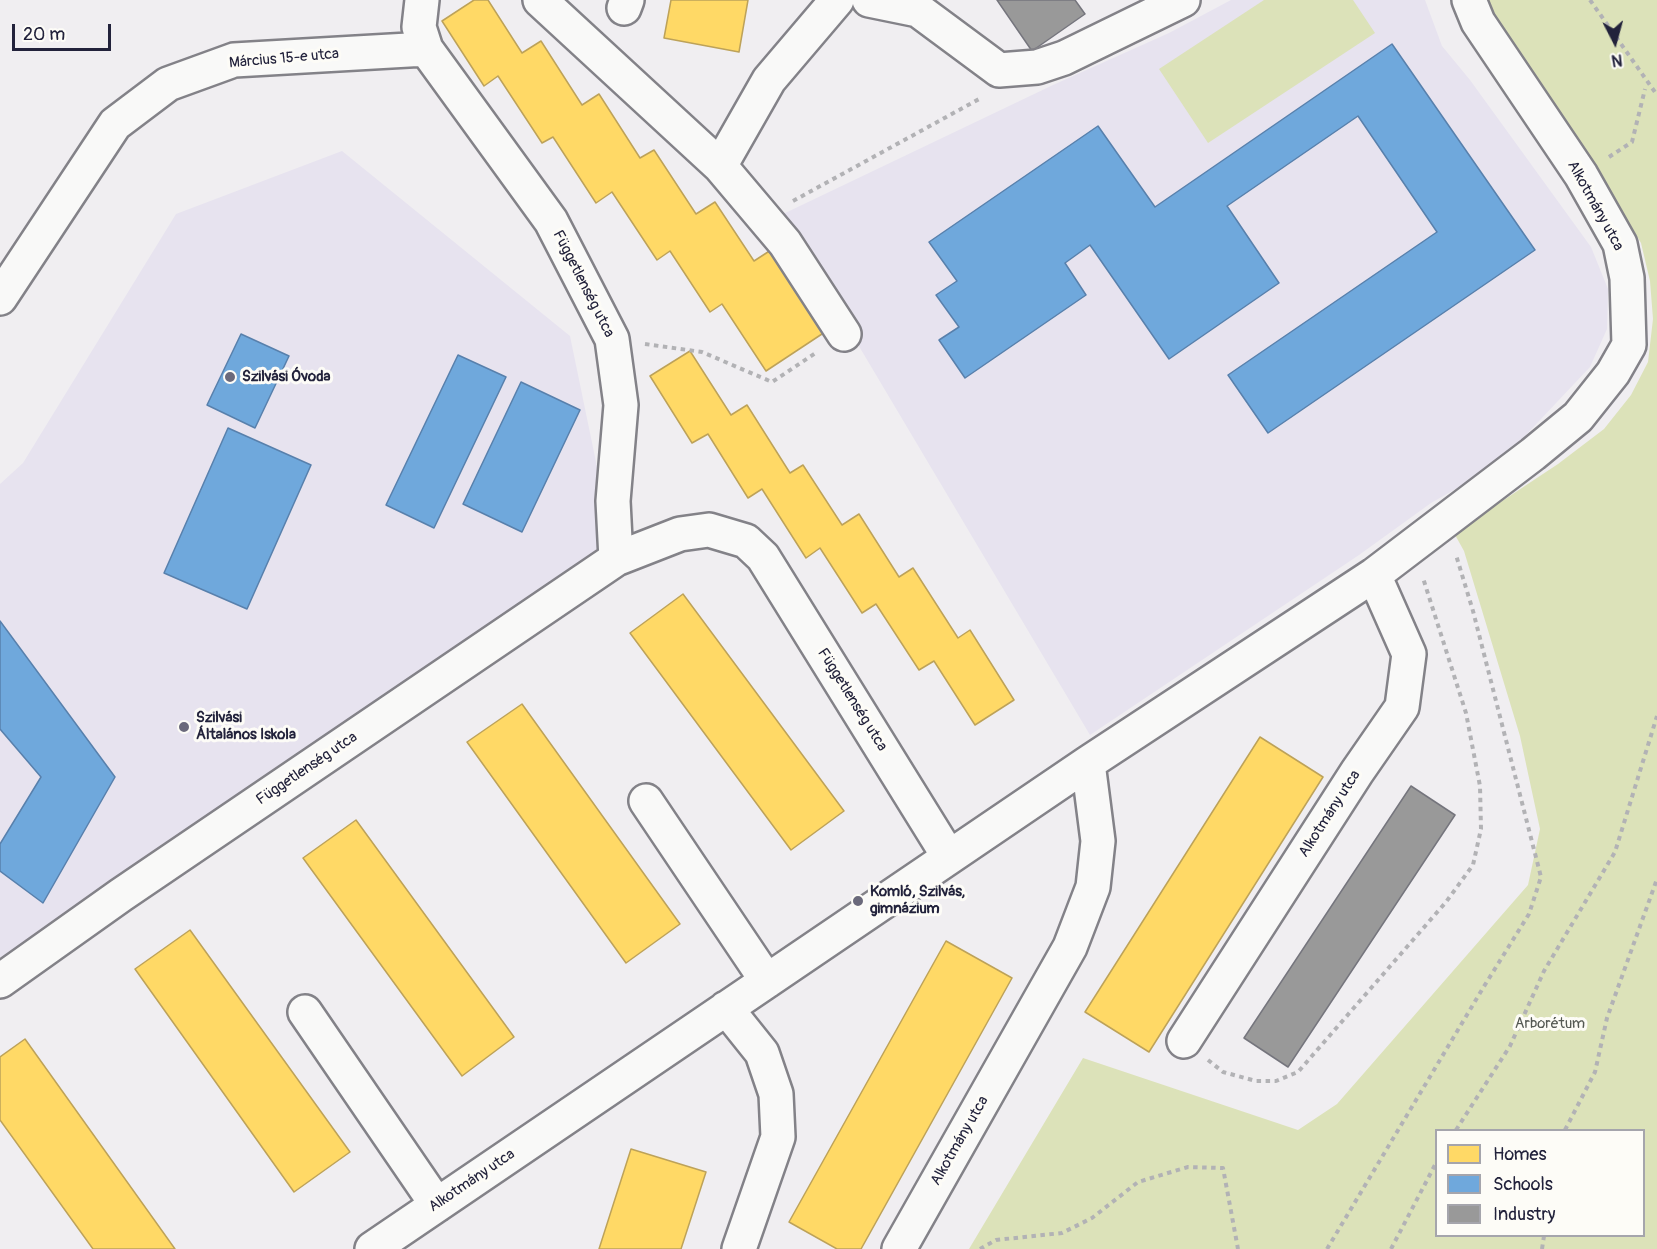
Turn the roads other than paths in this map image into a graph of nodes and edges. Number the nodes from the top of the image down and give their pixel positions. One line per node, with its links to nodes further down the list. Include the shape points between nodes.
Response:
1 (422, 0): 7 (street, via 419,27)
2 (540, 0): 8 (street)
3 (837, 0): 8 (street, via 769,80)
4 (869, 0): 5 (street, via 918,10 999,70 1037,67 1064,58)
5 (1183, 0)
6 (1469, 0): 12 (street, Alkotmány utca, via 1478,22 1581,175 1620,244 1628,278 1629,345 1613,373 1578,417)
7 (426, 49): 9 (street, Március 15-e utca, via 234,60 168,84 115,124); 11 (street, Függetlenség utca, via 551,221 612,339 621,405 613,501)
8 (720, 166): 10 (street, via 785,243)
9 (0, 298)
10 (844, 334)
11 (616, 559): 15 (street, Függetlenség utca, via 680,534 708,530 746,541 763,557); 16 (street, Függetlenség utca)
12 (1374, 575): 13 (street, Alkotmány utca); 20 (street, Alkotmány utca, via 1409,654 1402,708)
13 (1088, 763): 15 (street, Alkotmány utca); 24 (street, Alkotmány utca, via 1098,841 1093,887 1070,947)
14 (646, 801): 17 (street)
15 (949, 857): 17 (street, Alkotmány utca)
16 (0, 981)
17 (767, 981): 18 (street, Alkotmány utca)
18 (726, 1008): 21 (street, Alkotmány utca); 23 (street, via 762,1053 776,1094 778,1137)
19 (305, 1012): 21 (street)
20 (1184, 1041)
21 (437, 1205): 22 (street, Alkotmány utca)
22 (392, 1243)
23 (739, 1249)
24 (899, 1249)

